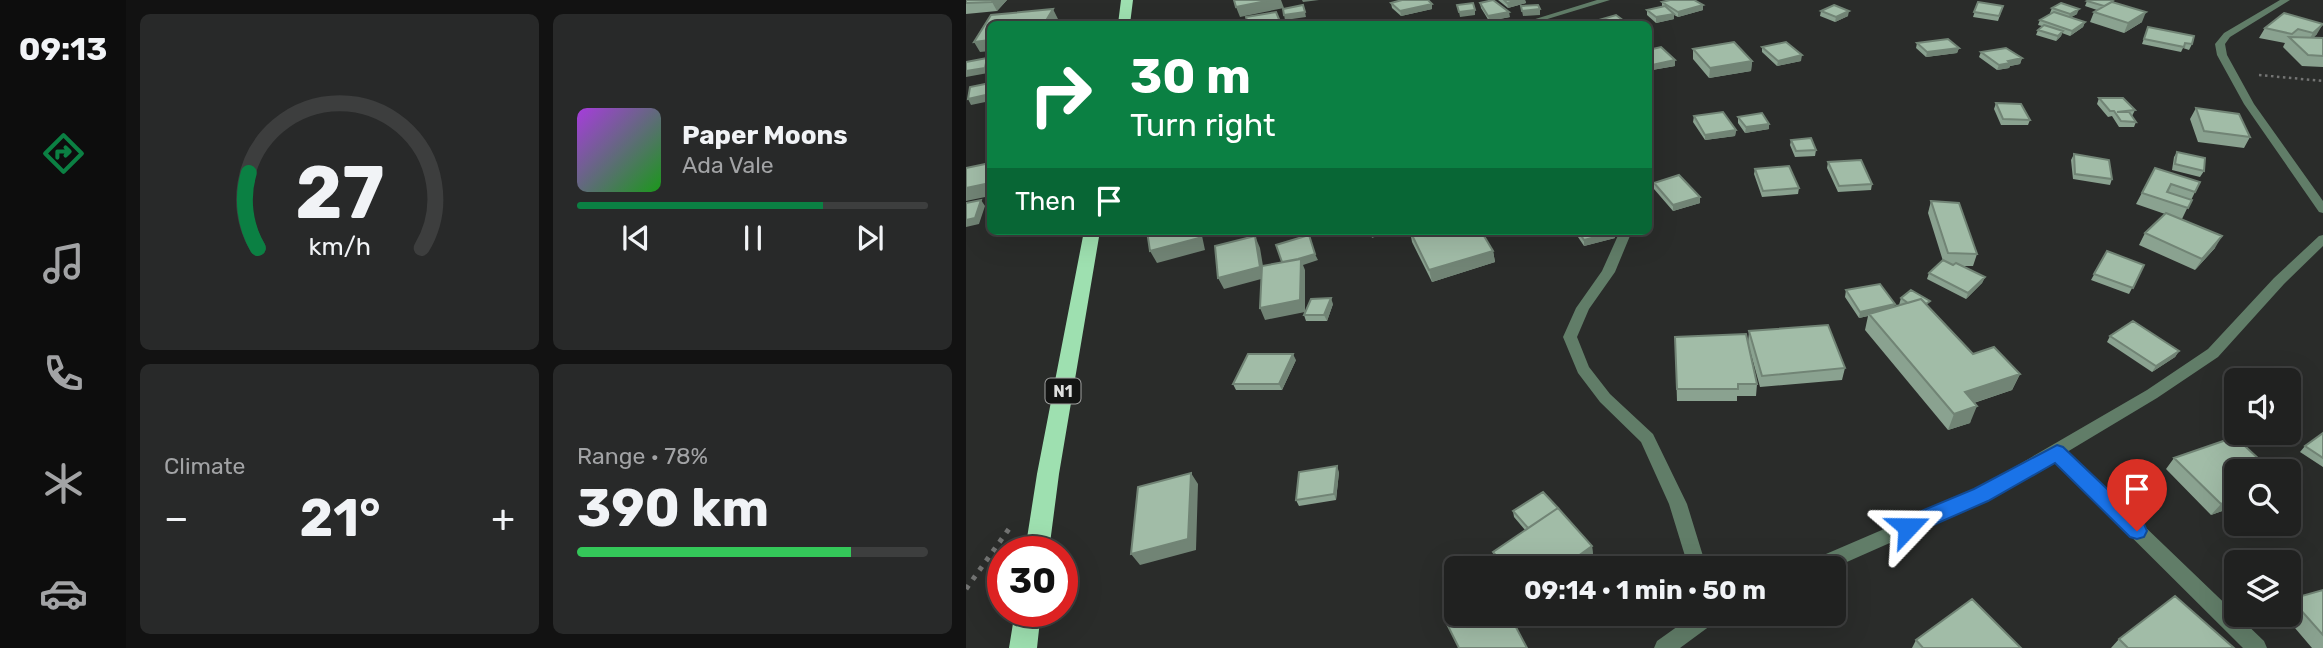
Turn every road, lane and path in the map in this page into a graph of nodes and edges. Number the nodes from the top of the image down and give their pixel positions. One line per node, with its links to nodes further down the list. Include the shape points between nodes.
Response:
1 (1127, 0): 5 (highway)
2 (1606, 0): 4 (street)
3 (2286, 0): 7 (street, via 2220,44)
4 (1594, 1): 6 (street)
5 (1124, 21)
6 (1531, 21)
7 (2230, 73): 8 (path); 9 (street)
8 (2323, 80)
9 (2323, 209)
10 (1091, 235): 15 (highway, N1)
11 (1624, 235): 16 (street, via 1570,337 1597,388 1647,438 1678,504)
12 (2323, 239): 13 (street, via 2213,353)
13 (2057, 453): 17 (street, via 1981,495); 23 (street)
14 (1018, 516): 18 (path)
15 (1039, 536)
16 (1694, 556)
17 (1841, 556)
18 (966, 589)
19 (1694, 626): 22 (street)
20 (1026, 627): 21 (highway)
21 (1023, 648)
22 (1664, 648)
23 (2257, 648)

